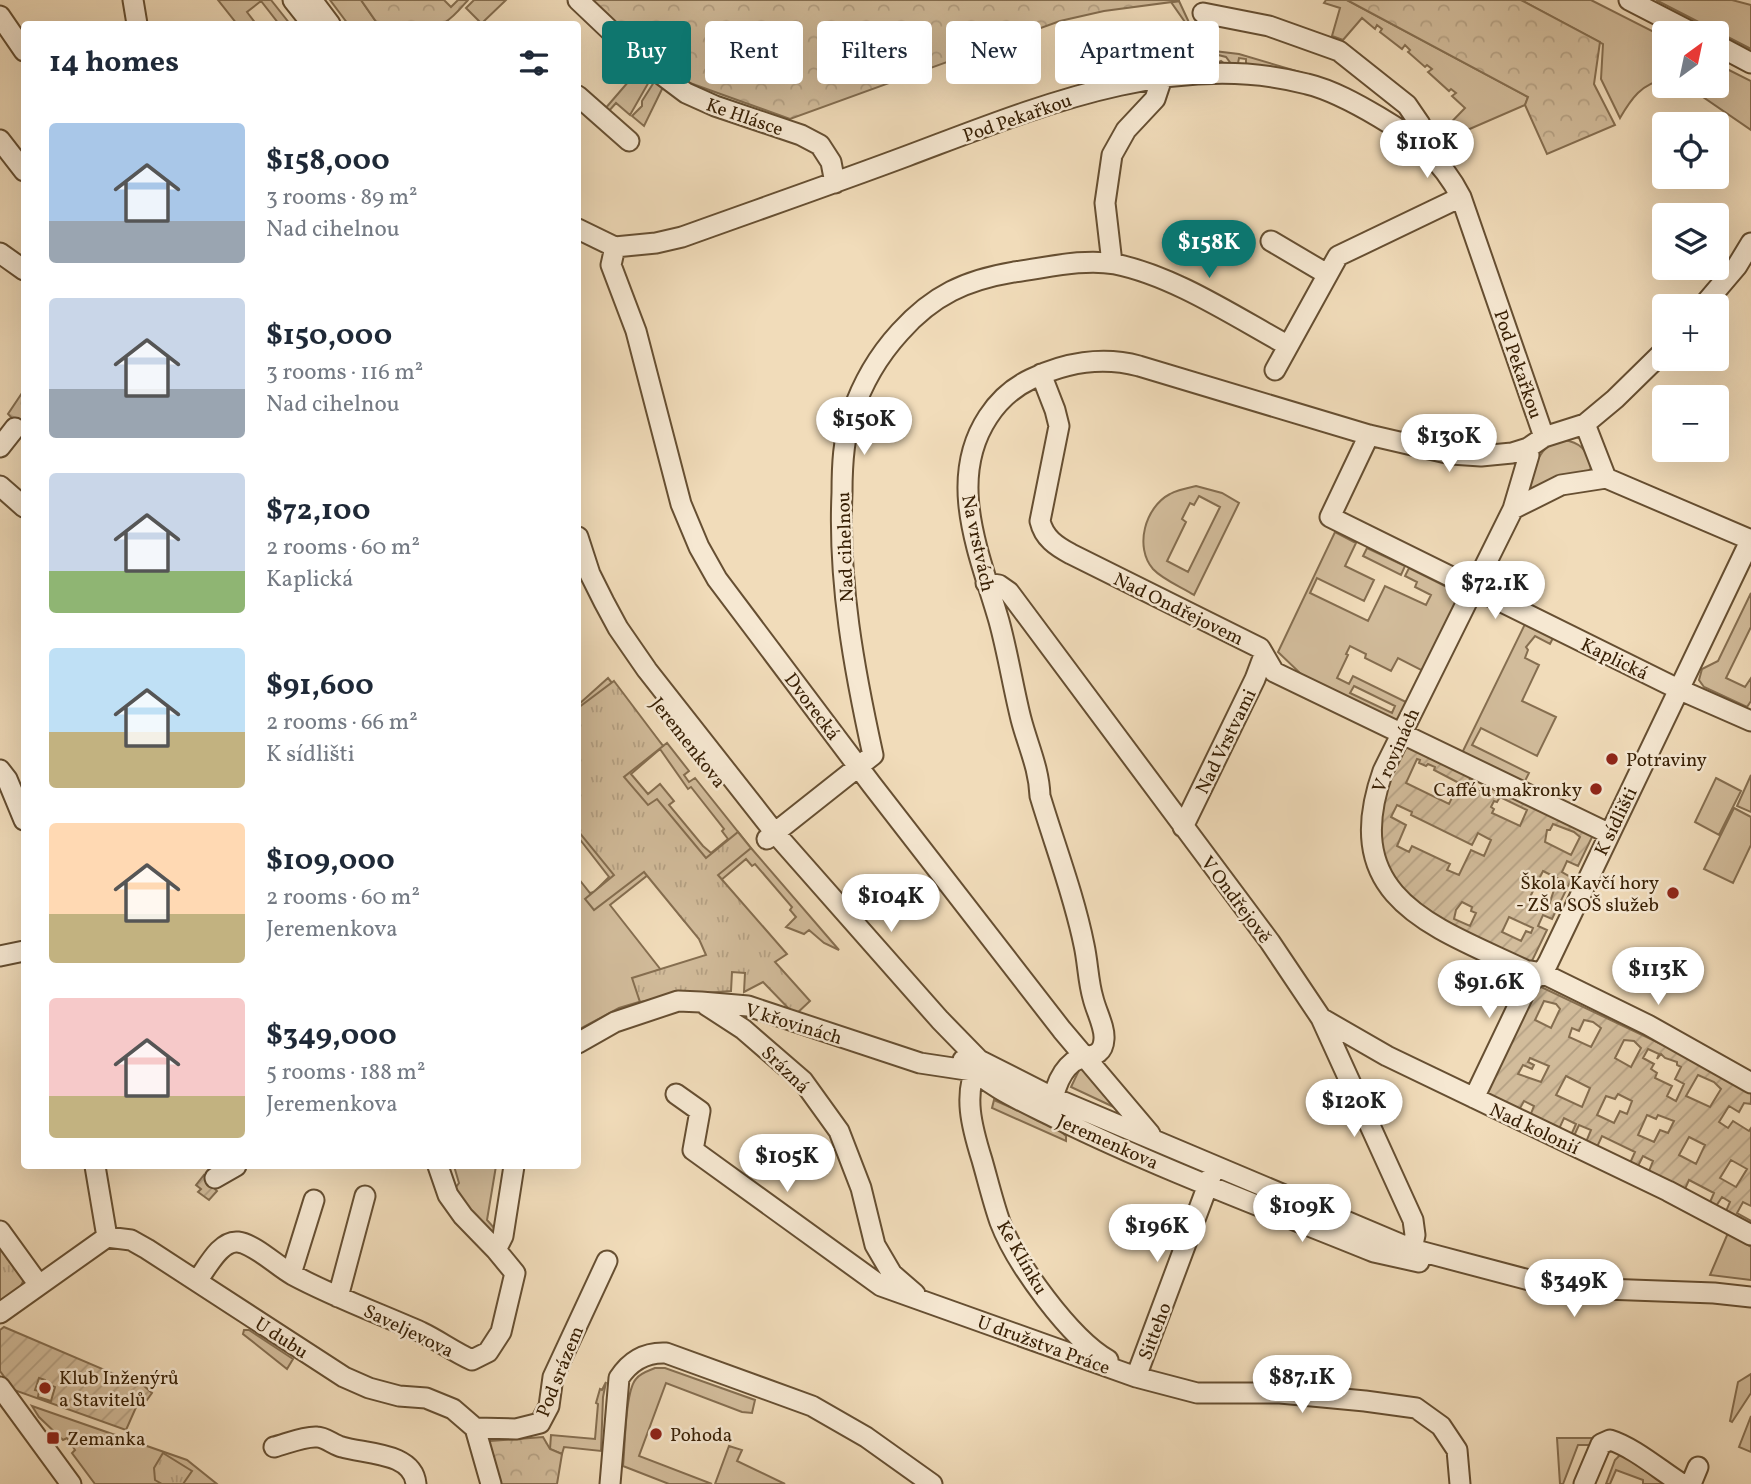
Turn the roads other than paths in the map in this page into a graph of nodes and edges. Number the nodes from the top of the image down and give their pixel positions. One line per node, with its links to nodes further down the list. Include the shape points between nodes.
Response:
1 (133, 0): 8 (street)
2 (293, 0): 9 (street)
3 (312, 0): 10 (street)
4 (578, 0): 23 (street, Ke Hlásce, via 638,57 686,93 820,145 831,162)
5 (1629, 0): 11 (street)
6 (1203, 13): 21 (street, Pod Pekařkou, via 1269,26 1334,48 1407,106 1420,124)
7 (0, 16): 12 (street)
8 (136, 21)
9 (310, 21)
10 (328, 21)
11 (1670, 21)
12 (21, 47)
13 (1729, 51): 14 (street)
14 (1751, 63)
15 (1219, 74): 21 (street, Pod Pekařkou, via 1264,75 1309,84 1356,104)
16 (1134, 84): 23 (street, Pod Pekařkou, via 1058,100)
17 (1160, 84): 30 (street, via 1155,99 1126,130 1112,155 1105,203)
18 (581, 100): 20 (street)
19 (0, 140): 22 (street)
20 (629, 141)
21 (1419, 143): 24 (street, Pod Pekařkou, via 1445,170)
22 (21, 167)
23 (835, 183): 28 (street, Pod Pekařkou, via 682,237)
24 (1461, 197): 32 (street, via 1338,256); 41 (street, Pod Pekařkou)
25 (581, 230): 28 (street)
26 (1271, 242): 32 (street)
27 (1751, 243): 33 (street)
28 (615, 247): 57 (street, Dvorecká, via 611,265 636,331 688,524 717,579)
29 (0, 253): 31 (street)
30 (1112, 263): 34 (street, Nad cihelnou, via 1193,294); 57 (street, Nad cihelnou, via 1046,268 961,285 933,300 911,320 887,345 873,369 851,415 842,468 845,608 873,755)
31 (21, 268)
32 (1327, 274): 34 (street)
33 (1713, 294)
34 (1287, 345): 36 (street)
35 (1652, 363): 38 (street)
36 (1275, 370)
37 (1041, 374): 40 (street, Na vrstvách, via 1093,361 1127,363); 50 (street, Na vrstvách, via 1001,399 971,456 967,492); 52 (street, Nad Ondřejovem, via 1059,426 1040,521 1047,537 1071,554 1260,648)
38 (1584, 424): 41 (street); 43 (street)
39 (15, 428): 42 (street)
40 (1369, 435): 41 (street, Na vrstvách, via 1451,454 1496,455); 51 (street, Kaplická, via 1330,517)
41 (1536, 442): 46 (street, V rovinách)
42 (0, 447)
43 (1606, 478): 46 (street, via 1562,485); 47 (street)
44 (0, 486): 45 (street)
45 (21, 504)
46 (1513, 509): 51 (street, V rovinách)
47 (1751, 540): 54 (street, K sídlišti)
48 (581, 546): 53 (street, Jeremenkova, via 590,575)
49 (581, 578): 53 (street, Jeremenkova, via 593,608)
50 (986, 583): 60 (street, V Ondřejově, via 1009,592); 69 (street, Na vrstvách, via 1105,1038 1102,1049)
51 (1473, 588): 54 (street, Kaplická); 56 (street, V rovinách)
52 (1264, 655): 56 (street, Nad Ondřejovem, via 1274,671); 60 (street, Nad Vrstvami)
53 (642, 673): 61 (street, Jeremenkova)
54 (1678, 689): 55 (street, Kaplická); 62 (street, K sídlišti)
55 (1751, 721)
56 (1402, 733): 62 (street, Nad Ondřejovem); 65 (street, V rovinách, via 1376,790 1370,823 1375,860 1390,888 1429,924 1525,970)
57 (859, 767): 61 (street); 69 (street, Dvorecká)
58 (0, 769): 59 (street)
59 (14, 811)
60 (1184, 827): 67 (street, V Ondřejově)
61 (777, 832): 70 (street, Jeremenkova, via 932,1028)
62 (1608, 832): 65 (street, K sídlišti)
63 (21, 952): 64 (street)
64 (0, 956)
65 (1542, 973): 71 (street, V rovinách); 74 (street, K sídlišti, via 1530,983)
66 (701, 1002): 68 (street, V křovinách, via 678,1001 615,1022); 70 (street, V křovinách, via 748,1006 920,1063); 96 (street, Srázná, via 743,1029 803,1081 839,1131 861,1188 875,1245 892,1274)
67 (1321, 1018): 74 (street, Nad kolonií); 89 (street, V Ondřejově, via 1413,1220)
68 (581, 1041)
69 (1088, 1058): 73 (street, Na vrstvách, via 1070,1064); 76 (street, Dvorecká)
70 (976, 1066): 73 (street, Jeremenkova); 75 (street, Jeremenkova, via 1004,1093); 99 (street, Ke Klínku, via 969,1093 974,1128 1001,1224 1032,1280 1074,1334)
71 (1751, 1083)
72 (676, 1094): 96 (street, U družstva Práce, via 700,1111 693,1150 881,1286)
73 (1052, 1097): 75 (street); 76 (street, Jeremenkova)
74 (1474, 1098): 86 (street, Nad kolonií)
75 (1058, 1118): 81 (street, Jeremenkova, via 1098,1139)
76 (1154, 1139): 81 (street, Jeremenkova)
77 (96, 1169): 87 (street)
78 (231, 1169): 82 (street)
79 (439, 1169): 88 (street, via 448,1195)
80 (514, 1169): 88 (street, via 503,1236)
81 (1212, 1175): 89 (street, Jeremenkova); 99 (street, Sitteho)
82 (215, 1178)
83 (365, 1196): 94 (street)
84 (314, 1200): 91 (street)
85 (0, 1231): 93 (street)
86 (1751, 1235)
87 (107, 1237): 92 (street, U dubu, via 131,1240); 93 (street)
88 (496, 1251): 94 (street, Saveljevova, via 515,1273 500,1332 488,1352 472,1360 425,1334)
89 (1411, 1254): 95 (street, Jeremenkova, via 1577,1288); 97 (street, Jeremenkova, via 1526,1291)
90 (607, 1261): 101 (street, Pod srázem, via 553,1377 549,1406 540,1423 516,1429)
91 (291, 1274): 92 (street, Saveljevova, via 238,1242 221,1249); 94 (street, Saveljevova)
92 (197, 1281): 101 (street, U dubu, via 344,1377 369,1388 426,1398 453,1409)
93 (39, 1285): 98 (street)
94 (338, 1297)
95 (1751, 1297)
96 (924, 1301): 99 (street, U družstva Práce)
97 (1751, 1309)
98 (0, 1313)
99 (1136, 1377): 108 (street, U družstva Práce, via 1197,1393 1280,1393 1416,1408 1441,1426 1457,1450)
100 (3, 1394): 103 (street)
101 (475, 1429): 105 (street)
102 (274, 1447): 104 (street, via 317,1437 343,1448 386,1455 408,1467)
103 (71, 1484)
104 (416, 1484)
105 (491, 1484)
106 (610, 1484): 107 (street, via 619,1378 627,1366 654,1352 812,1406)
107 (932, 1484)
108 (1460, 1484)
109 (1584, 1484): 110 (street, via 1601,1444 1610,1440 1626,1444)
110 (1682, 1484)

